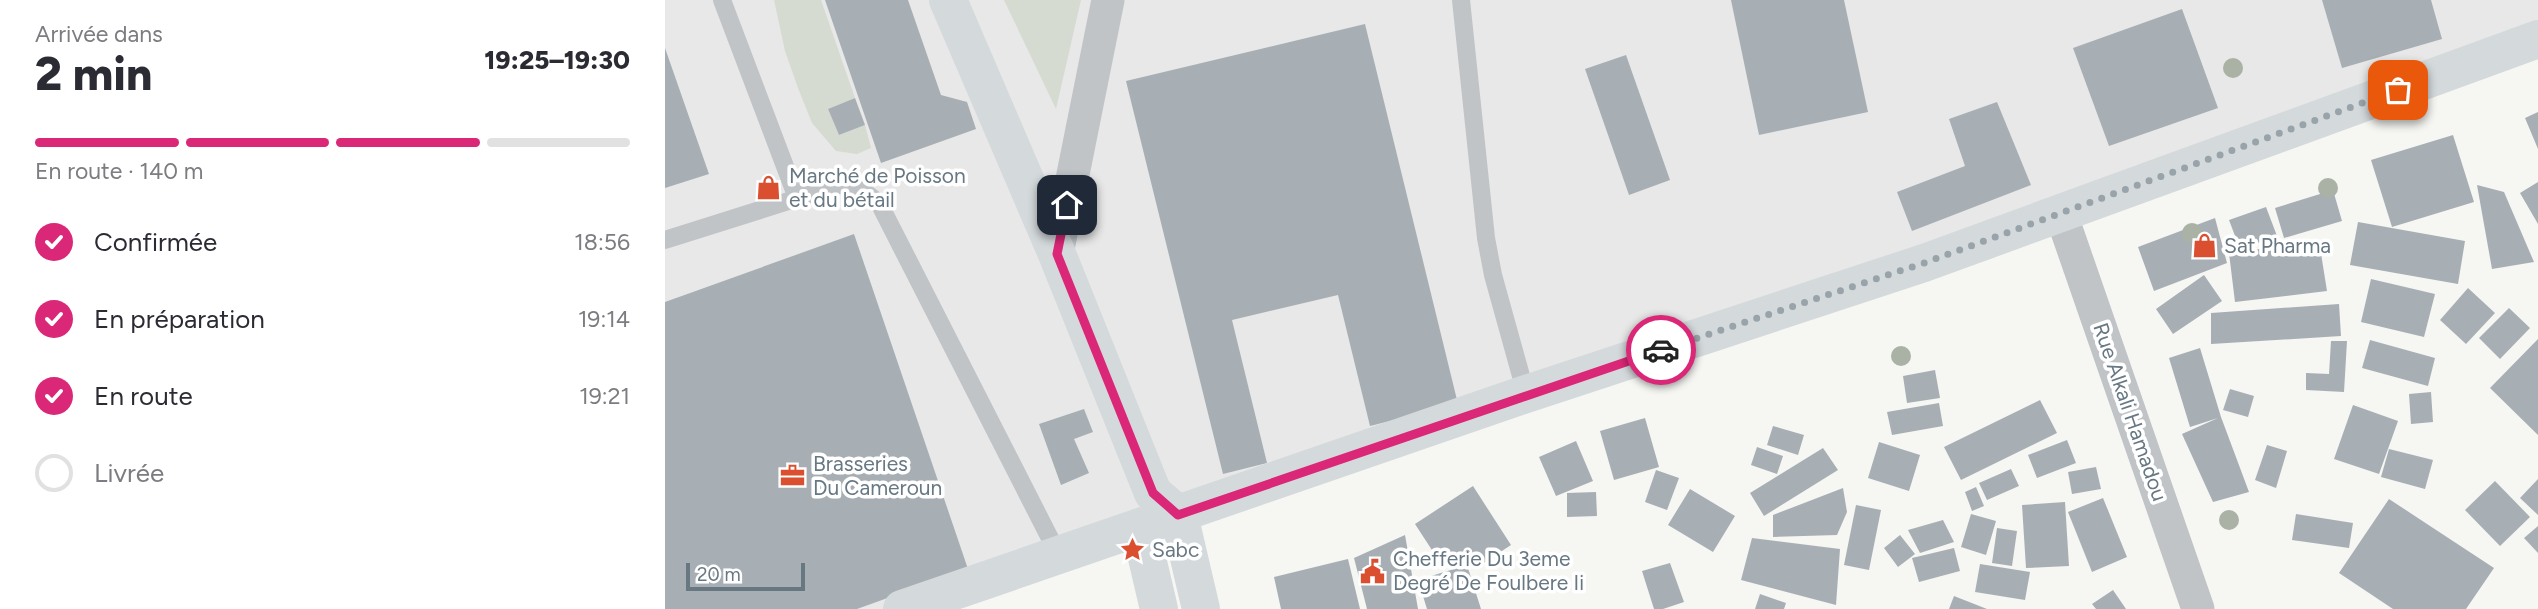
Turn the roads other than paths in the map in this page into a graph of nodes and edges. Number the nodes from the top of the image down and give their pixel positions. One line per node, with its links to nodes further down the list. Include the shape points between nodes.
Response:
1 (722, 0): 6 (lane)
2 (948, 0): 9 (main road)
3 (1108, 0): 9 (street)
4 (1461, 0): 10 (lane, via 1486,238)
5 (2538, 39): 7 (main road)
6 (797, 198): 8 (lane); 13 (lane, via 839,185 861,189 879,203)
7 (2061, 214): 10 (main road); 17 (street, Rue Alkali Hamadou)
8 (665, 240)
9 (1057, 254): 11 (main road)
10 (1526, 394): 11 (main road)
11 (1165, 504): 12 (main road); 16 (main road)
12 (1140, 528): 13 (main road); 15 (main road)
13 (1059, 554): 14 (main road)
14 (902, 609)
15 (1159, 609)
16 (1201, 609)
17 (2198, 609)

